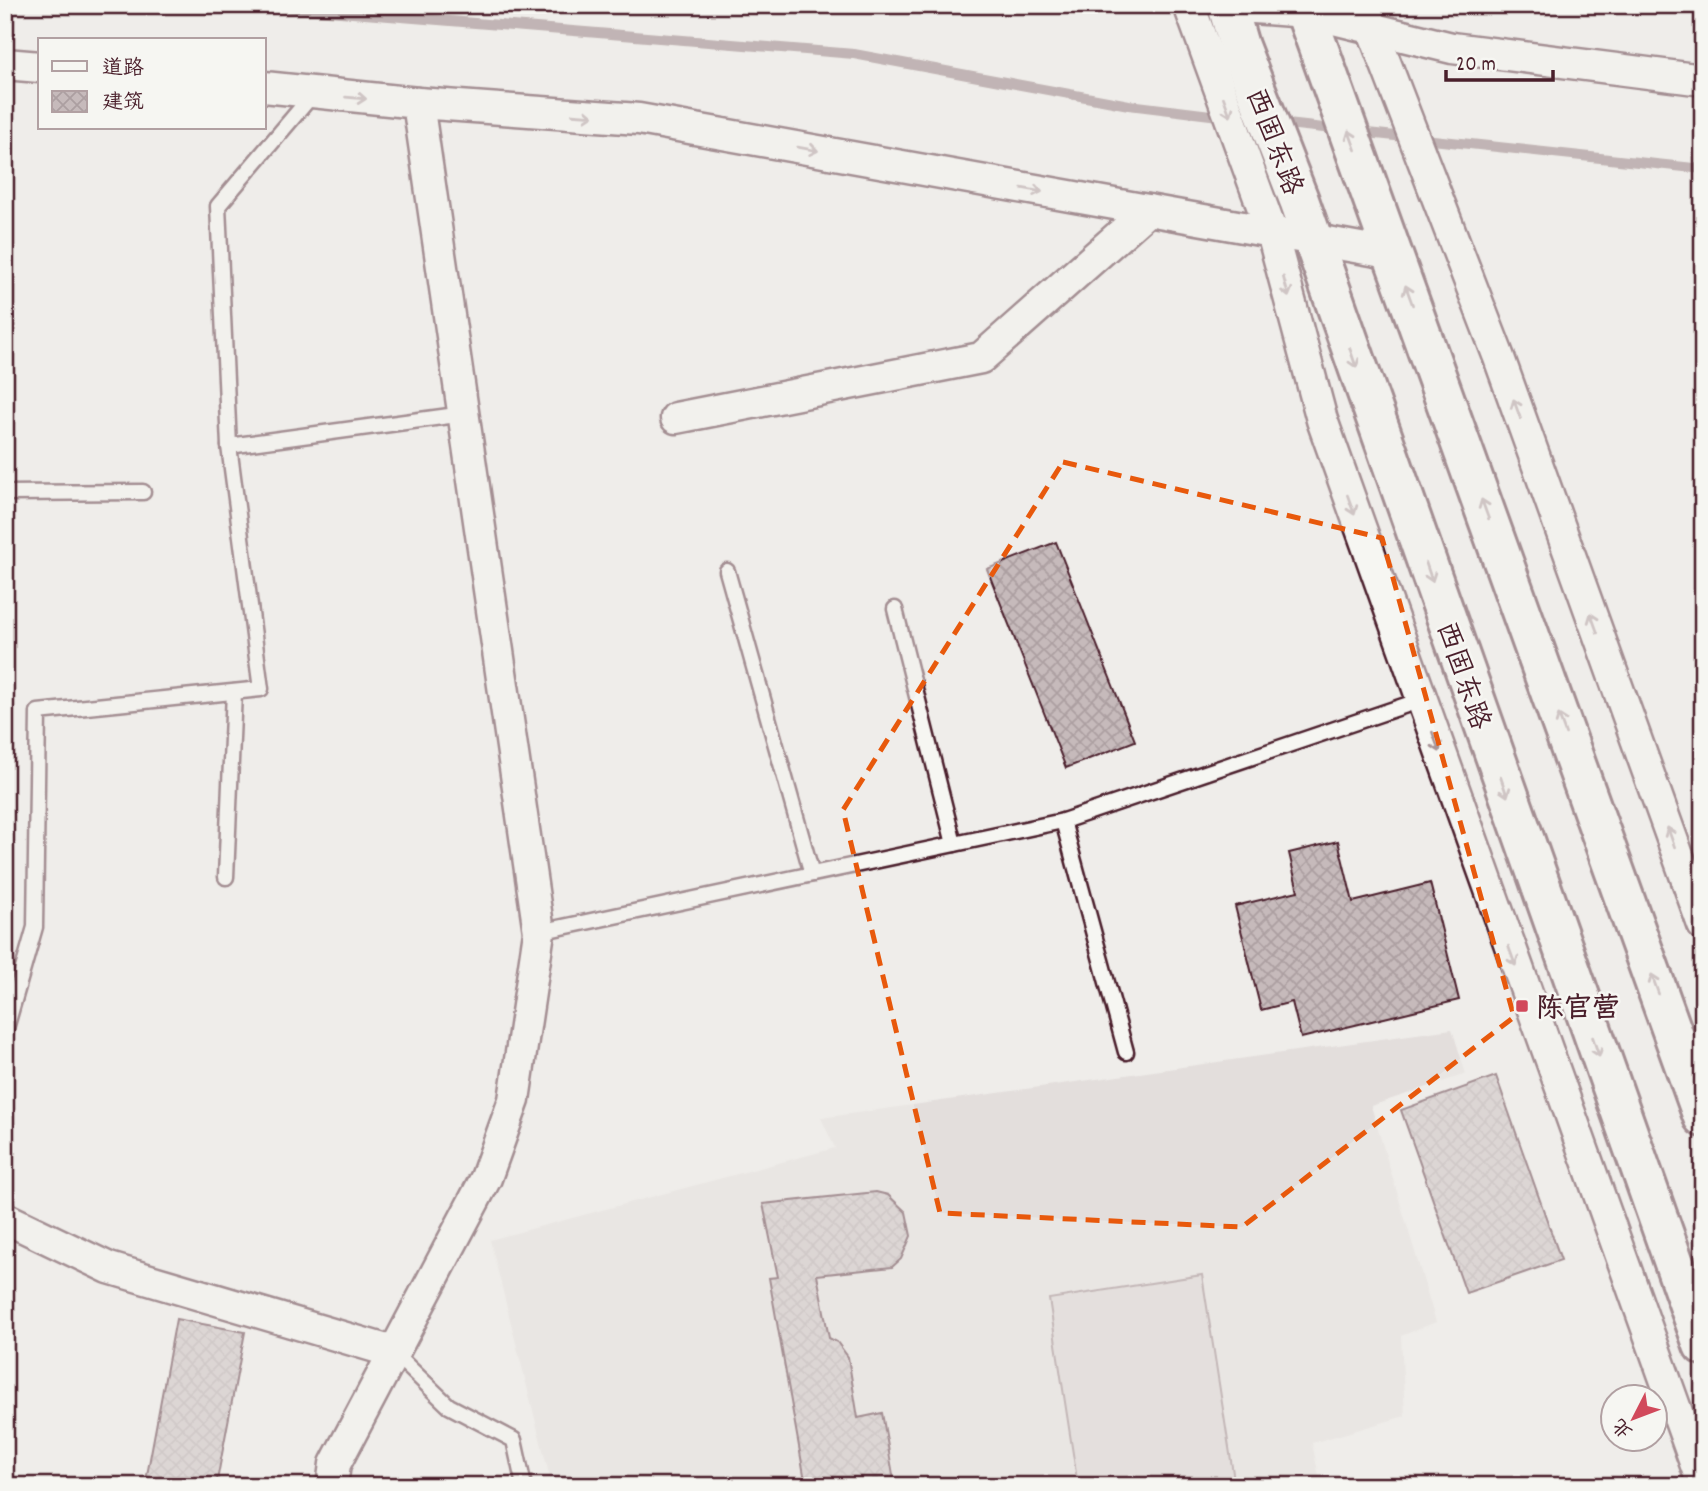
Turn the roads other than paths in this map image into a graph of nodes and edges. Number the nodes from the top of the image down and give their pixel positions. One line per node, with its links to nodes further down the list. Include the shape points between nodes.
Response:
1 (1189, 5): 5 (street)
2 (1227, 6): 3 (street); 5 (main road, 西固东路)
3 (1304, 9): 4 (street); 15 (main road, one-way to 3)
4 (1371, 30): 8 (street, via 1452,48); 29 (street, one-way to 4, via 1503,368)
5 (1221, 45): 13 (street, one-way to 13); 14 (main road, 西固东路, via 1299,200)
6 (5, 64): 7 (street)
7 (38, 67)
8 (1703, 80)
9 (266, 87): 10 (street)
10 (313, 94): 11 (street, one-way to 11); 18 (lane, via 218,205)
11 (418, 103): 12 (street, one-way to 12, via 639,119); 16 (street)
12 (1148, 210): 13 (street); 17 (street, via 981,358)
13 (1272, 233): 14 (street); 24 (street, one-way to 24, via 1322,421)
14 (1311, 240): 15 (street); 35 (main road, 西固东路, one-way to 35)
15 (1394, 254): 33 (main road, one-way to 15)
16 (464, 414): 18 (lane); 30 (street)
17 (676, 418)
18 (229, 446): 23 (lane, via 261,689)
19 (143, 492): 20 (lane)
20 (5, 493)
21 (727, 571): 27 (lane)
22 (895, 609): 26 (lane)
23 (234, 692): 28 (lane); 31 (lane, via 38,712 35,927)
24 (1421, 701): 25 (lane); 37 (street, one-way to 37)
25 (1063, 821): 26 (lane); 32 (lane)
26 (954, 844): 27 (lane)
27 (811, 874): 30 (lane)
28 (226, 877)
29 (1703, 925)
30 (539, 932): 36 (street, via 514,1100 486,1178)
31 (5, 1032)
32 (1126, 1052)
33 (1703, 1117)
34 (5, 1218): 36 (street, via 109,1268)
35 (1703, 1345)
36 (393, 1352): 38 (street, via 335,1464); 39 (lane, via 449,1406 513,1440)
37 (1703, 1485)
38 (332, 1486)
39 (524, 1486)

